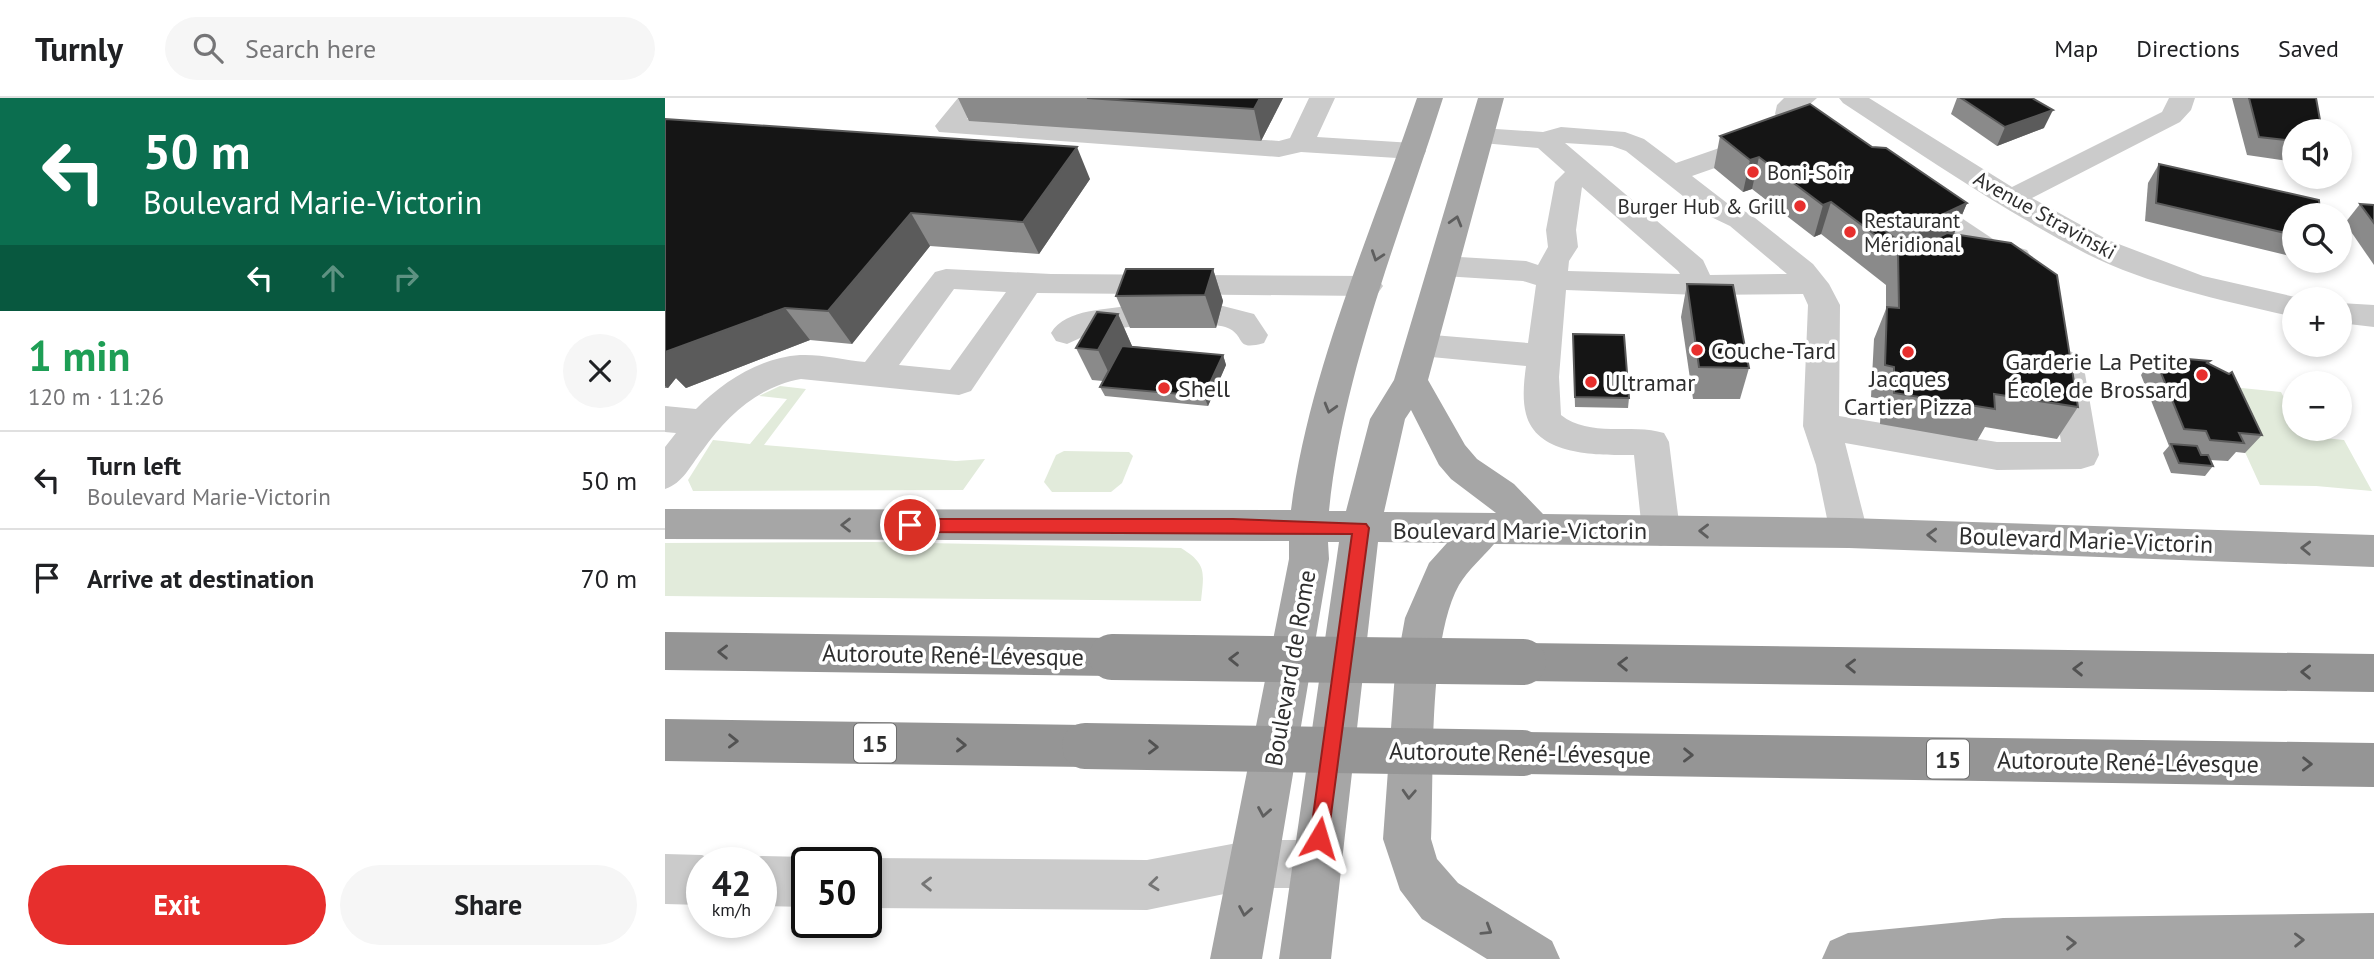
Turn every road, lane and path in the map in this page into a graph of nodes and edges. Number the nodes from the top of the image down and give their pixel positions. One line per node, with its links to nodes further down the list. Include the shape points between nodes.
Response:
1 (972, 98): 10 (street, via 948,125 1279,149)
2 (1322, 98): 10 (street)
3 (1430, 98): 11 (main road, Boulevard de Rome)
4 (1491, 98): 8 (main road, Boulevard de Rome)
5 (1852, 98): 16 (street, Avenue Stravinski)
6 (2182, 98): 16 (street, via 2171,117)
7 (1804, 113): 12 (street); 14 (street)
8 (1481, 136): 9 (street); 18 (main road, Boulevard de Rome, one-way to 8)
9 (1545, 140): 13 (street); 14 (street, via 1561,135 1616,138 1635,145)
10 (1301, 144): 11 (street)
11 (1413, 151): 23 (main road, Boulevard de Rome, one-way to 23)
12 (1856, 163)
13 (1582, 172): 19 (street, via 1569,182 1561,230 1563,247 1554,261); 22 (street, via 1692,267)
14 (1672, 174): 20 (street, via 1717,209 1740,220)
15 (1887, 179): 17 (street, via 1985,248 2041,260)
16 (2011, 198): 17 (street, Avenue Stravinski)
17 (2078, 238): 24 (street, Avenue Stravinski, via 2195,284)
18 (1443, 266): 19 (street, via 1526,271); 32 (main road, Boulevard de Rome)
19 (1552, 280): 22 (street); 33 (street)
20 (1813, 284): 22 (street); 38 (street, via 1824,305)
21 (1027, 285): 23 (street); 34 (street, via 946,279); 34 (street, via 959,383)
22 (1699, 285)
23 (1367, 286): 41 (main road, Boulevard de Rome, one-way to 41, via 1323,434)
24 (2282, 304)
25 (2352, 314): 28 (street)
26 (1134, 316): 30 (street, via 1080,325)
27 (1219, 316): 31 (street, via 1241,319)
28 (2374, 316)
29 (2061, 332): 38 (street, via 2081,455 1997,456)
30 (1067, 333)
31 (1252, 335)
32 (1421, 345): 33 (street); 35 (main road, Boulevard de Rome)
33 (1544, 356): 45 (street, via 1541,401 1548,424 1584,439 1651,442)
34 (873, 375): 37 (street, via 801,367 782,370 741,388)
35 (1411, 381): 42 (main road, Boulevard de Rome, via 1388,419); 44 (main road, via 1452,455 1501,494)
36 (665, 419): 37 (street)
37 (702, 422): 39 (street)
38 (1821, 426): 46 (street)
39 (665, 475)
40 (665, 524): 41 (main road, Boulevard Marie-Victorin, one-way to 40)
41 (1307, 527): 42 (main road, Boulevard Marie-Victorin); 52 (main road, Boulevard de Rome, one-way to 52, via 1310,559)
42 (1361, 528): 43 (main road, Boulevard Marie-Victorin); 53 (main road, Boulevard de Rome)
43 (1484, 529): 44 (main road, Boulevard Marie-Victorin); 60 (main road, one-way to 60, via 1443,575 1426,618 1416,673 1408,839 1417,873 1440,901)
44 (1534, 529): 45 (main road, Boulevard Marie-Victorin)
45 (1661, 531): 46 (main road, Boulevard Marie-Victorin, one-way to 45)
46 (1849, 533): 47 (main road, Boulevard Marie-Victorin, one-way to 46)
47 (2374, 551)
48 (665, 651): 49 (highway, Autoroute René-Lévesque, one-way to 48, bridge)
49 (2374, 673)
50 (665, 740): 51 (highway, Autoroute René-Lévesque / 15, one-way to 51, bridge)
51 (2374, 765)
52 (1253, 863): 53 (street); 56 (street, one-way to 56, via 1147,885); 58 (main road, Boulevard de Rome, one-way to 58)
53 (1316, 864): 59 (main road, Boulevard de Rome)
54 (665, 879): 55 (street)
55 (686, 880)
56 (882, 883)
57 (2374, 939): 61 (main road, one-way to 57, via 2003,944)
58 (1236, 959)
59 (1305, 959)
60 (1534, 959)
61 (1848, 959)

